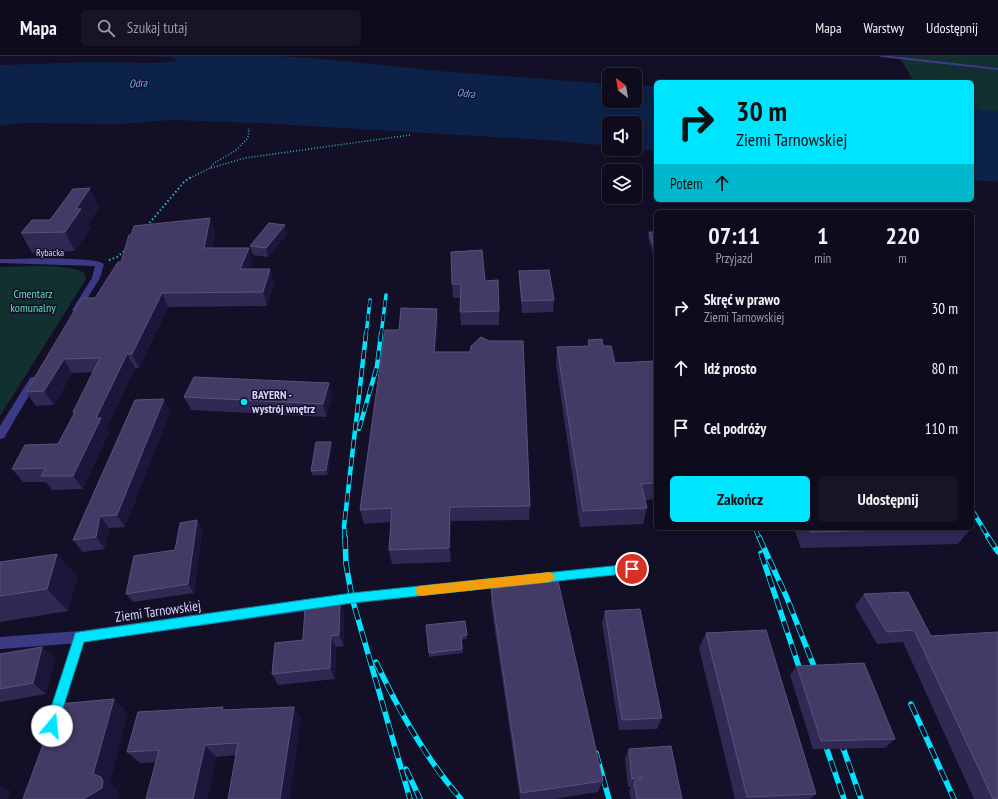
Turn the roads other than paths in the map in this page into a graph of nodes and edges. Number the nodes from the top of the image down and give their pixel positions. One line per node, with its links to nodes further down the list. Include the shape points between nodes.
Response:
1 (881, 56): 2 (lane)
2 (998, 69)
3 (0, 261): 4 (street, Rybacka, via 100,264 96,278)
4 (72, 317)
5 (37, 375): 6 (street)
6 (0, 435)
7 (632, 569): 8 (lane)
8 (320, 603): 9 (street, Ziemi Tarnowskiej)
9 (79, 637): 10 (street, Ziemi Tarnowskiej); 11 (lane)
10 (0, 643)
11 (52, 726)

